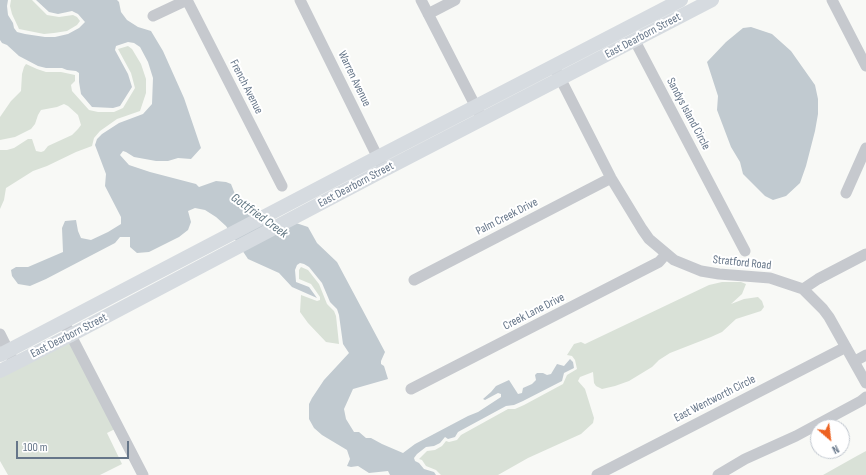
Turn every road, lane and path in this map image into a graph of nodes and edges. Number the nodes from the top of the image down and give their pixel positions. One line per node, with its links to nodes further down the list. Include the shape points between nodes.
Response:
1 (187, 0): 10 (street); 21 (street, French Avenue)
2 (300, 0): 18 (street, Warren Avenue)
3 (421, 0): 8 (street)
4 (455, 0): 8 (street)
5 (680, 0): 9 (street); 12 (main road, East Dearborn Street)
6 (712, 0): 9 (main road, East Dearborn Street)
7 (832, 0): 13 (street)
8 (428, 14): 15 (street)
9 (686, 14): 11 (main road, East Dearborn Street)
10 (153, 16)
11 (635, 41): 14 (main road, East Dearborn Street); 23 (street, Sandys Island Circle)
12 (554, 66): 14 (street, Stratford Road); 15 (main road, East Dearborn Street)
13 (866, 66)
14 (561, 79): 16 (main road, East Dearborn Street); 20 (street, Stratford Road)
15 (476, 106): 16 (street); 18 (main road, East Dearborn Street)
16 (482, 119): 19 (main road, East Dearborn Street)
17 (866, 148): 22 (street)
18 (378, 157): 19 (street, Warren Avenue); 28 (main road, East Dearborn Street)
19 (384, 170): 30 (main road, East Dearborn Street)
20 (611, 178): 24 (street, Stratford Road, via 642,230); 26 (street, Palm Creek Drive)
21 (282, 186)
22 (846, 193)
23 (745, 251)
24 (666, 254): 27 (street, Stratford Road, via 701,271 770,278); 38 (street, Creek Lane Drive, via 659,262)
25 (866, 254): 27 (street)
26 (414, 280)
27 (803, 289): 31 (street, Stratford Road, via 829,317)
28 (64, 322): 30 (street); 32 (main road, East Dearborn Street)
29 (0, 334): 32 (street)
30 (71, 335): 35 (main road, East Dearborn Street); 40 (street)
31 (846, 347): 34 (street, Stratford Road); 41 (street, East Wentworth Circle)
32 (4, 353): 35 (street)
33 (866, 355): 34 (street)
34 (854, 361): 37 (street, Stratford Road)
35 (15, 364): 36 (main road, East Dearborn Street)
36 (0, 371)
37 (866, 383)
38 (411, 389)
39 (866, 397): 42 (street, via 861,402)
40 (143, 475)
41 (597, 475)
42 (718, 475)

